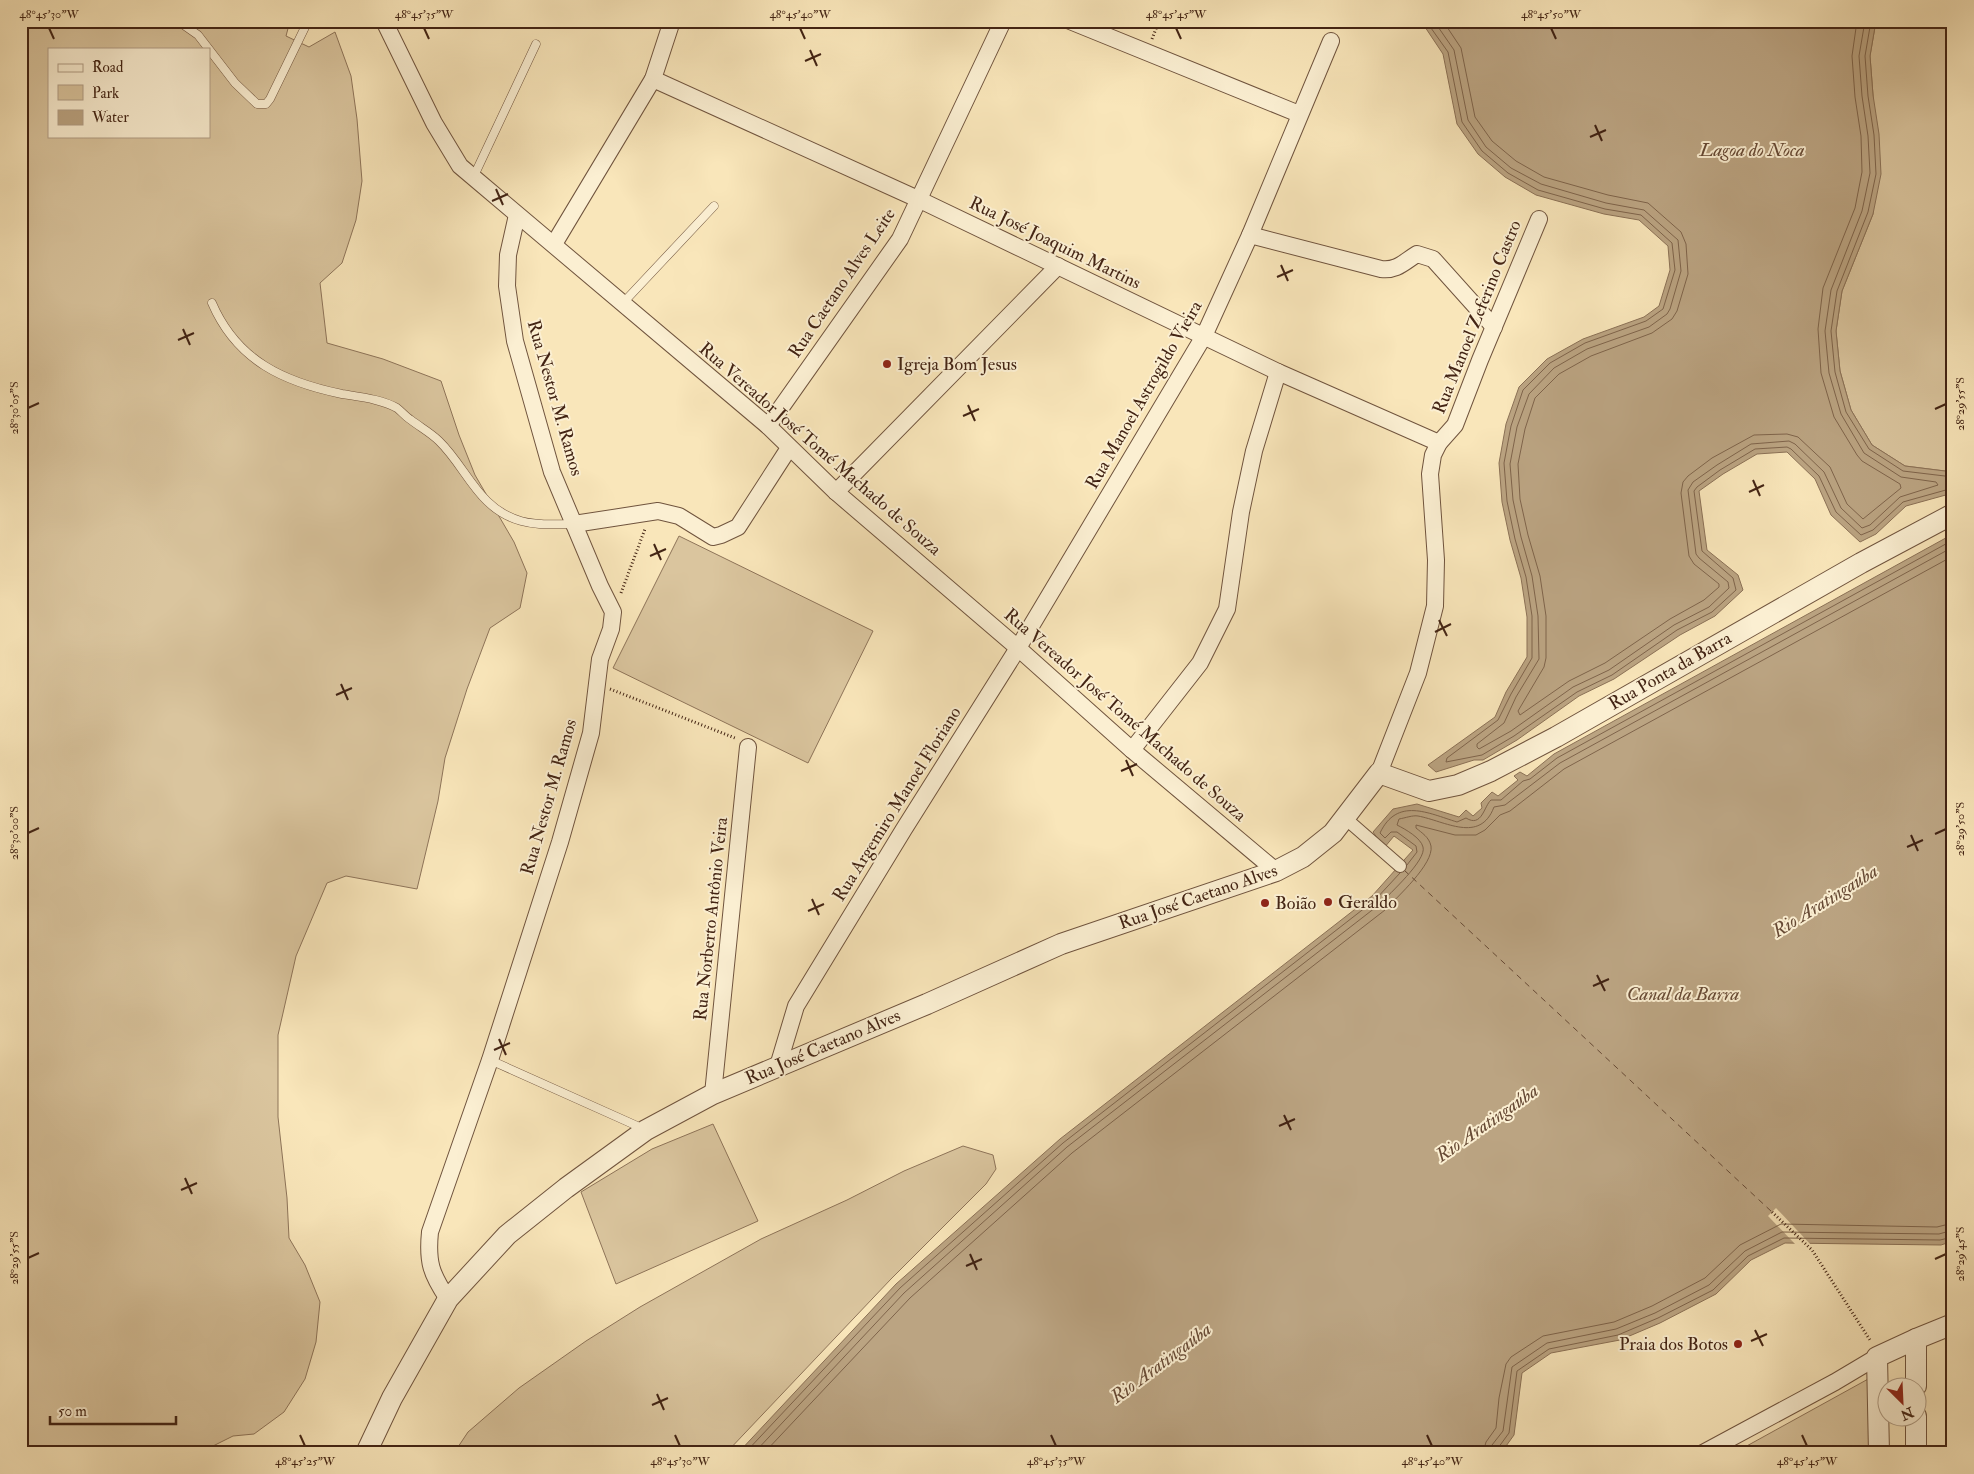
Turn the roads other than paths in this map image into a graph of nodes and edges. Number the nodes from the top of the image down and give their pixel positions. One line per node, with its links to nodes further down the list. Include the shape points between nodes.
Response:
1 (178, 21): 9 (lane, via 198,35)
2 (308, 21): 10 (lane, via 266,104 257,104 235,83)
3 (384, 21): 13 (street, Rua Vereador José Tomé Machado de Souza, via 434,123 460,166)
4 (672, 21): 11 (street)
5 (1002, 21): 14 (street, Rua Caetano Alves Leite)
6 (1070, 21): 12 (street)
7 (1331, 41): 12 (street, Rua Manoel Astrogildo Vieira)
8 (536, 44): 13 (lane)
9 (208, 48)
10 (210, 51)
11 (653, 79): 14 (street, Rua José Joaquim Martins); 19 (street)
12 (1299, 114): 18 (street, Rua Manoel Astrogildo Vieira)
13 (473, 178): 16 (street, Rua Vereador José Tomé Machado de Souza)
14 (920, 200): 20 (street, Rua José Joaquim Martins); 26 (street, Rua Caetano Alves Leite, via 900,239)
15 (714, 206): 22 (lane)
16 (517, 215): 19 (street, Rua Vereador José Tomé Machado de Souza); 31 (street, Rua Nestor M. Ramos, via 508,255 507,286 515,341 552,472)
17 (1538, 219): 23 (street, Rua Manoel Zeferino Castro)
18 (1250, 235): 23 (street, via 1381,269 1398,268 1417,254 1433,258); 24 (street, Rua Manoel Astrogildo Vieira)
19 (554, 244): 22 (street, Rua Vereador José Tomé Machado de Souza)
20 (1058, 266): 24 (street, Rua José Joaquim Martins); 29 (street)
21 (212, 304): 31 (lane, via 237,344 260,365 303,385 396,408 439,440 476,491 506,515 537,524)
22 (622, 304): 26 (street, Rua Vereador José Tomé Machado de Souza)
23 (1494, 327): 27 (street, Rua Manoel Zeferino Castro, via 1455,425)
24 (1204, 336): 25 (street, Rua José Joaquim Martins); 32 (street, Rua Manoel Astrogildo Vieira)
25 (1278, 372): 27 (street, Rua José Joaquim Martins); 34 (street, via 1254,451 1241,512 1227,609 1200,663)
26 (768, 426): 28 (street, Rua Vereador José Tomé Machado de Souza)
27 (1439, 443): 35 (street, Rua Manoel Zeferino Castro, via 1430,474 1436,560 1435,606 1418,673)
28 (789, 448): 29 (street, Rua Vereador José Tomé Machado de Souza); 31 (street, via 738,527 721,535 713,537 679,516 658,512)
29 (836, 492): 32 (street, Rua Vereador José Tomé Machado de Souza)
30 (1953, 514): 35 (street, Rua Ponta da Barra, via 1491,771 1428,791)
31 (574, 524): 39 (street, Rua Nestor M. Ramos, via 613,612 611,629 600,659 591,733 560,842)
32 (1018, 648): 34 (street, Rua Vereador José Tomé Machado de Souza); 40 (street, Rua Argemiro Manoel Floriano, via 796,1006)
33 (748, 747): 41 (street, Rua Norberto Antônio Veira)
34 (1132, 750): 38 (street, Rua Vereador José Tomé Machado de Souza)
35 (1379, 773): 36 (street, Rua José Caetano Alves)
36 (1344, 818): 37 (street); 38 (street, Rua José Caetano Alves, via 1333,833 1303,857)
37 (1400, 866)
38 (1276, 871): 40 (street, Rua José Caetano Alves, via 1062,944)
39 (490, 1060): 42 (lane); 43 (street, Rua Nestor M. Ramos, via 430,1232 428,1253 434,1279)
40 (778, 1066): 41 (street, Rua José Caetano Alves)
41 (713, 1094): 42 (street, Rua José Caetano Alves)
42 (646, 1130): 43 (street, Rua José Caetano Alves, via 507,1236)
43 (448, 1299): 49 (street, Rua José Caetano Alves, via 392,1398)
44 (1953, 1324): 45 (street)
45 (1916, 1339): 46 (street); 47 (street)
46 (1877, 1357): 50 (street); 51 (street)
47 (1916, 1376)
48 (1916, 1426): 52 (street)
49 (366, 1453)
50 (1703, 1453)
51 (1879, 1453)
52 (1916, 1453)

